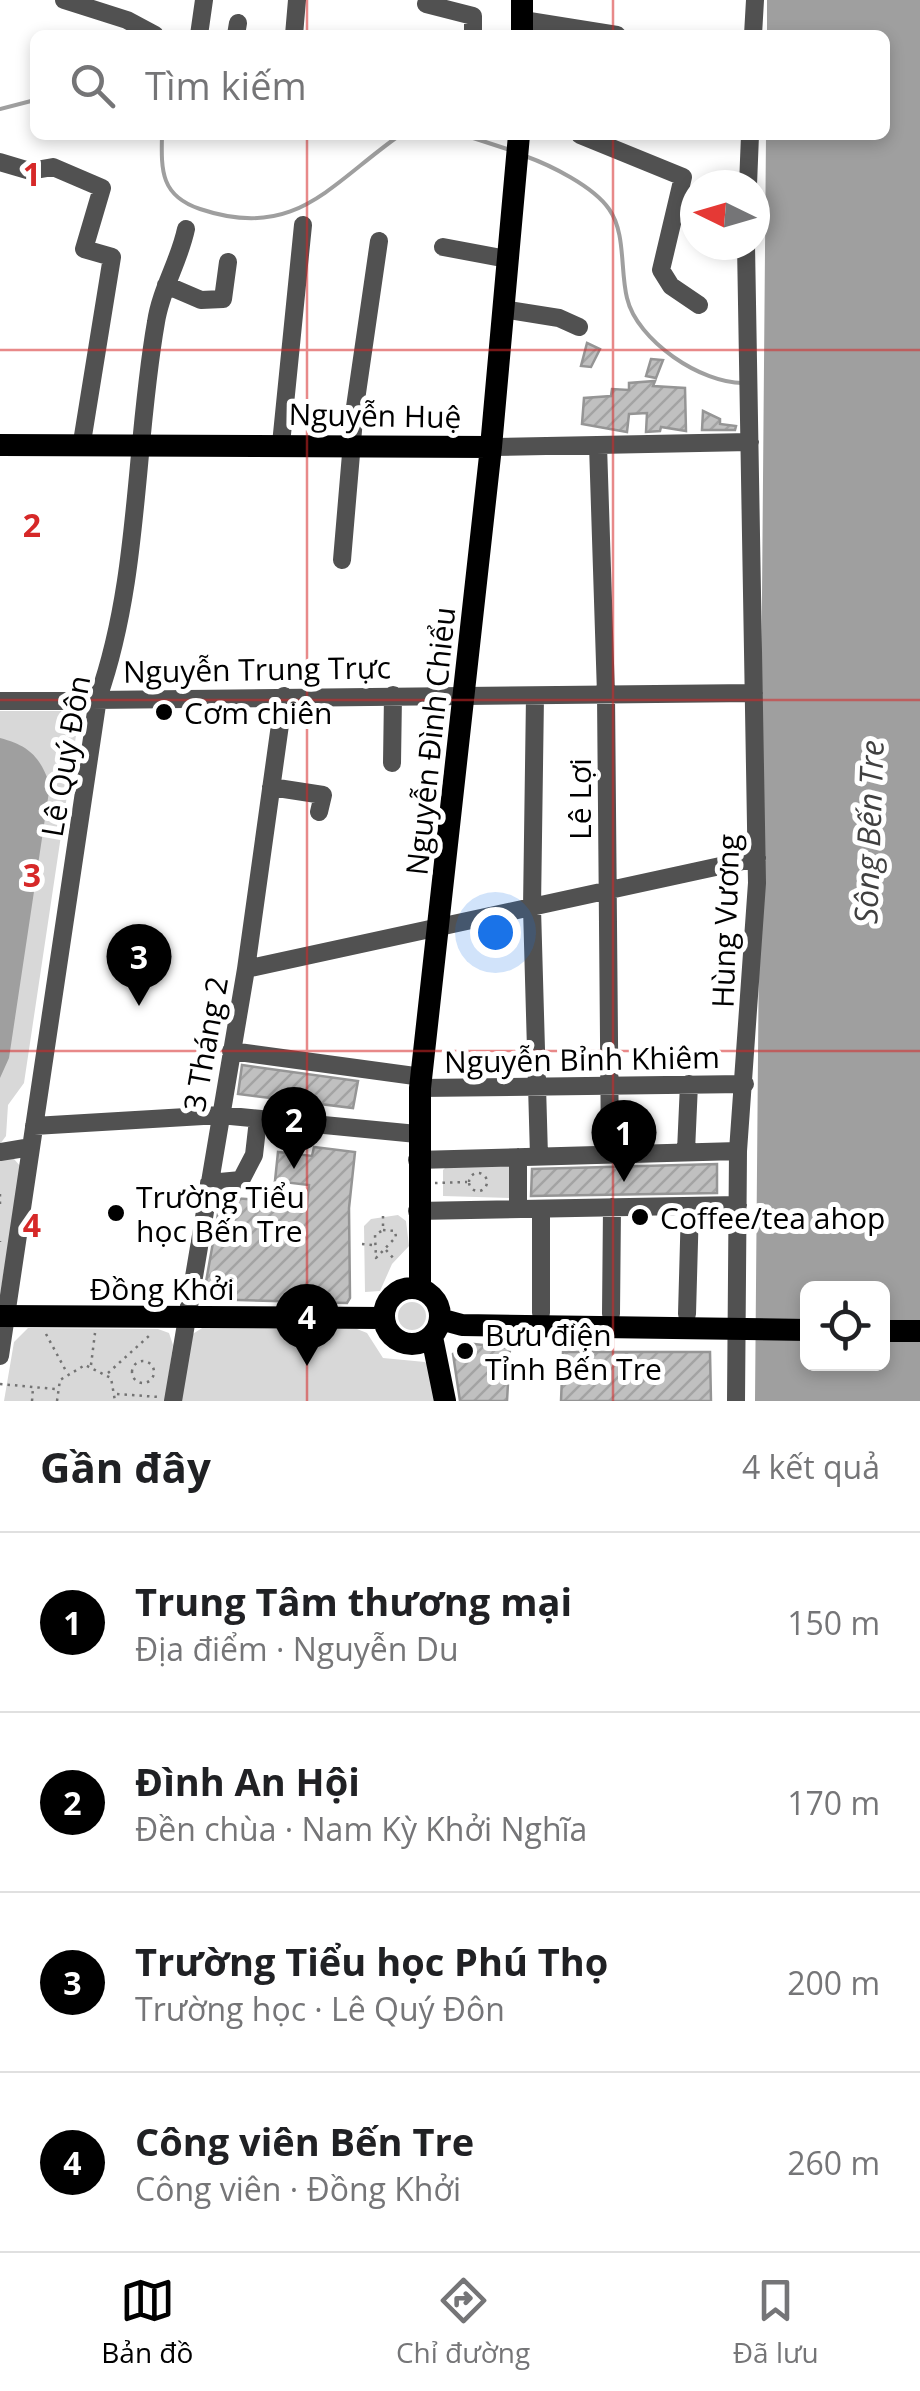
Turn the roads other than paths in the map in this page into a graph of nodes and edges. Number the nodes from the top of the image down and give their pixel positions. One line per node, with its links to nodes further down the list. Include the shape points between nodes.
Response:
1 (64, 0): 7 (street)
2 (204, 0): 8 (street)
3 (298, 0): 9 (street)
4 (754, 0): 12 (street)
5 (426, 4): 10 (street, via 473,16)
6 (522, 18): 11 (street)
7 (145, 30)
8 (200, 30)
9 (295, 30)
10 (473, 30)
11 (588, 30)
12 (754, 30)
13 (519, 140): 22 (main road, Nguyễn Đình Chiểu)
14 (592, 140): 26 (street, via 683,177 662,270 670,286)
15 (750, 140): 17 (street)
16 (0, 162): 30 (street, via 30,171 54,167 102,188 84,249 112,257)
17 (749, 170)
18 (303, 225): 32 (street)
19 (186, 229): 25 (street, Lê Quý Đôn)
20 (379, 241): 34 (street)
21 (443, 247): 22 (street)
22 (508, 260): 27 (main road, Nguyễn Đình Chiểu)
23 (746, 260): 29 (street, Hùng Vương)
24 (228, 262): 25 (street, via 223,300 201,300)
25 (166, 286): 31 (street, Lê Quý Đôn)
26 (699, 305)
27 (503, 309): 28 (street); 36 (main road, Nguyễn Đình Chiểu)
28 (578, 327)
29 (749, 436): 35 (street, Nguyễn Huệ); 38 (street, Hùng Vương)
30 (82, 442): 31 (main road, Nguyễn Huệ); 33 (main road, Nguyễn Huệ)
31 (138, 442): 32 (main road, Nguyễn Huệ); 44 (street, Lê Quý Đôn, via 127,577)
32 (281, 444): 34 (main road, Nguyễn Huệ)
33 (0, 445)
34 (351, 445): 36 (main road, Nguyễn Huệ); 37 (street)
35 (598, 445): 36 (street, Nguyễn Huệ); 39 (street, Lê Lợi)
36 (490, 447): 41 (main road, Nguyễn Đình Chiểu)
37 (342, 560)
38 (754, 693): 39 (street, Nguyễn Trung Trực); 49 (street, Hùng Vương)
39 (606, 694): 43 (street, Nguyễn Trung Trực); 50 (street, Lê Lợi)
40 (393, 695): 41 (street, Nguyễn Trung Trực); 42 (street, Nguyễn Trung Trực); 46 (street)
41 (464, 695): 43 (street, Nguyễn Trung Trực); 52 (main road, Nguyễn Đình Chiểu)
42 (284, 696): 44 (street, Nguyễn Trung Trực); 47 (street, 3 Tháng 2)
43 (535, 696): 51 (street)
44 (98, 698): 45 (street, Nguyễn Trung Trực); 62 (street, Lê Quý Đôn)
45 (0, 701)
46 (392, 763)
47 (271, 787): 48 (street); 53 (street, 3 Tháng 2)
48 (318, 794)
49 (756, 858): 50 (street); 57 (street, Hùng Vương)
50 (607, 892): 51 (street); 58 (street, Lê Lợi)
51 (532, 908): 52 (street); 59 (street)
52 (441, 925): 53 (street); 55 (main road, Nguyễn Đình Chiểu)
53 (246, 969): 54 (street, 3 Tháng 2)
54 (231, 1050): 55 (street, Nguyễn Bỉnh Khiêm); 60 (street, 3 Tháng 2)
55 (421, 1082): 59 (street, Nguyễn Bỉnh Khiêm); 63 (main road, Nguyễn Đình Chiểu)
56 (689, 1084): 57 (street, Nguyễn Bỉnh Khiêm); 58 (street, Nguyễn Bỉnh Khiêm); 65 (street)
57 (745, 1084): 66 (street, Hùng Vương)
58 (612, 1085): 59 (street, Nguyễn Bỉnh Khiêm); 68 (street, Lê Lợi)
59 (537, 1087): 69 (street)
60 (220, 1114): 61 (street); 62 (street); 72 (street, 3 Tháng 2)
61 (258, 1120): 63 (street); 72 (street, via 254,1154 240,1180)
62 (34, 1126): 64 (street, Lê Quý Đôn)
63 (417, 1134): 71 (main road, Nguyễn Đình Chiểu)
64 (31, 1147): 67 (street); 84 (street, Lê Quý Đôn)
65 (686, 1151): 66 (street); 68 (street)
66 (738, 1151): 73 (street, Hùng Vương)
67 (0, 1152)
68 (610, 1154): 69 (street)
69 (538, 1156): 70 (street)
70 (518, 1157): 71 (street); 76 (street)
71 (417, 1172): 78 (main road, Nguyễn Đình Chiểu)
72 (209, 1183): 86 (street, 3 Tháng 2)
73 (738, 1205): 74 (street); 83 (street, Hùng Vương)
74 (690, 1206): 75 (street); 82 (street)
75 (612, 1207): 77 (street); 81 (street)
76 (518, 1209): 77 (street); 78 (street)
77 (540, 1209): 80 (street)
78 (417, 1211): 79 (main road, Nguyễn Đình Chiểu)
79 (420, 1289): 85 (main road, via 395,1294); 87 (main road, via 438,1304)
80 (542, 1313): 81 (main road); 87 (main road, via 489,1314)
81 (611, 1314): 82 (main road)
82 (687, 1314): 83 (main road)
83 (738, 1315): 91 (street, Hùng Vương)
84 (3, 1316): 86 (main road, Đồng Khởi); 92 (street, Lê Quý Đôn)
85 (384, 1318): 86 (main road, Đồng Khởi); 87 (main road, via 404,1344 421,1344)
86 (178, 1319): 93 (street, 3 Tháng 2)
87 (445, 1327): 88 (main road); 91 (main road, via 490,1337); 94 (main road)
88 (800, 1330)
89 (890, 1331): 90 (main road)
90 (920, 1331)
91 (738, 1342): 95 (street, Hùng Vương)
92 (0, 1356)
93 (173, 1400)
94 (446, 1401)
95 (736, 1401)

